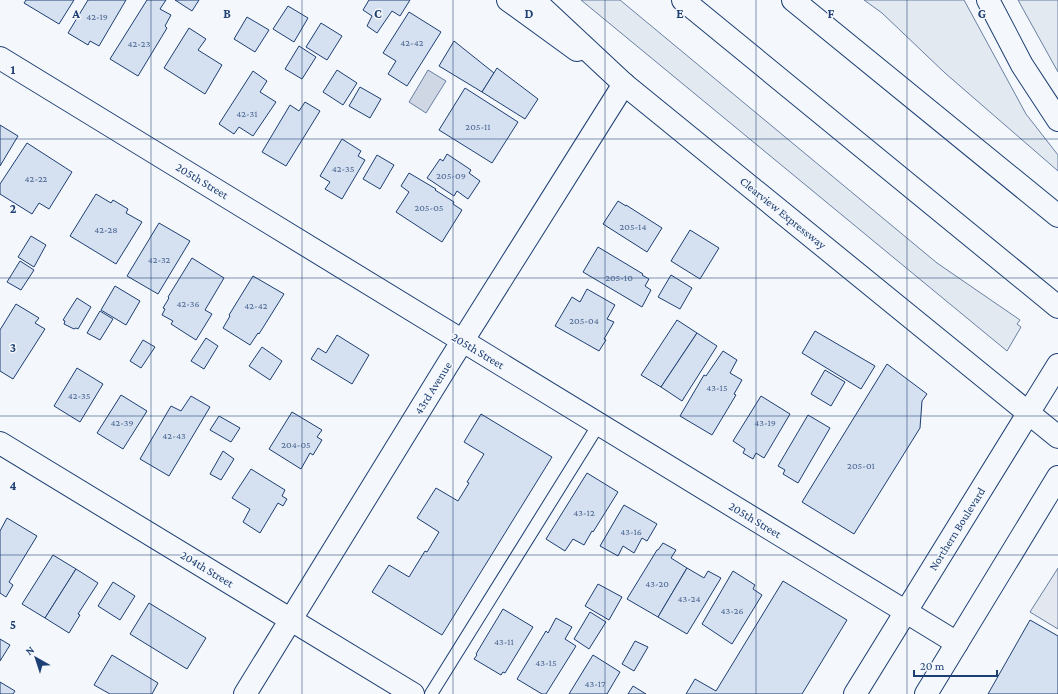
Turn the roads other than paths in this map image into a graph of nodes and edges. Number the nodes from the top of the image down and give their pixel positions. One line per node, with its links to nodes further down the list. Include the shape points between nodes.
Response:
1 (508, 0): 7 (main road, Clearview Expressway)
2 (534, 0): 7 (main road)
3 (683, 0): 10 (main road)
4 (793, 0): 9 (main road)
5 (988, 0): 8 (main road, via 1022,65)
6 (0, 58): 11 (main road, 205th Street)
7 (624, 84): 11 (main road, 43rd Avenue); 13 (main road, Clearview Expressway)
8 (1058, 120)
9 (1058, 216)
10 (1058, 307)
11 (462, 341): 14 (main road, 205th Street); 19 (main road, 43rd Avenue)
12 (1054, 371): 13 (main road, Northern Boulevard)
13 (1028, 413): 15 (main road, Clearview Expressway); 18 (main road, Northern Boulevard)
14 (599, 424): 18 (main road, 205th Street); 23 (lane)
15 (1056, 435)
16 (0, 443): 19 (main road, 204th Street)
17 (1058, 477): 20 (main road)
18 (906, 612): 20 (main road, 205th Street); 24 (main road, Northern Boulevard)
19 (290, 620): 21 (main road, 43rd Avenue); 22 (main road, 204th Street)
20 (957, 643): 25 (main road)
21 (244, 694)
22 (413, 694)
23 (431, 694)
24 (855, 694)
25 (926, 694)

